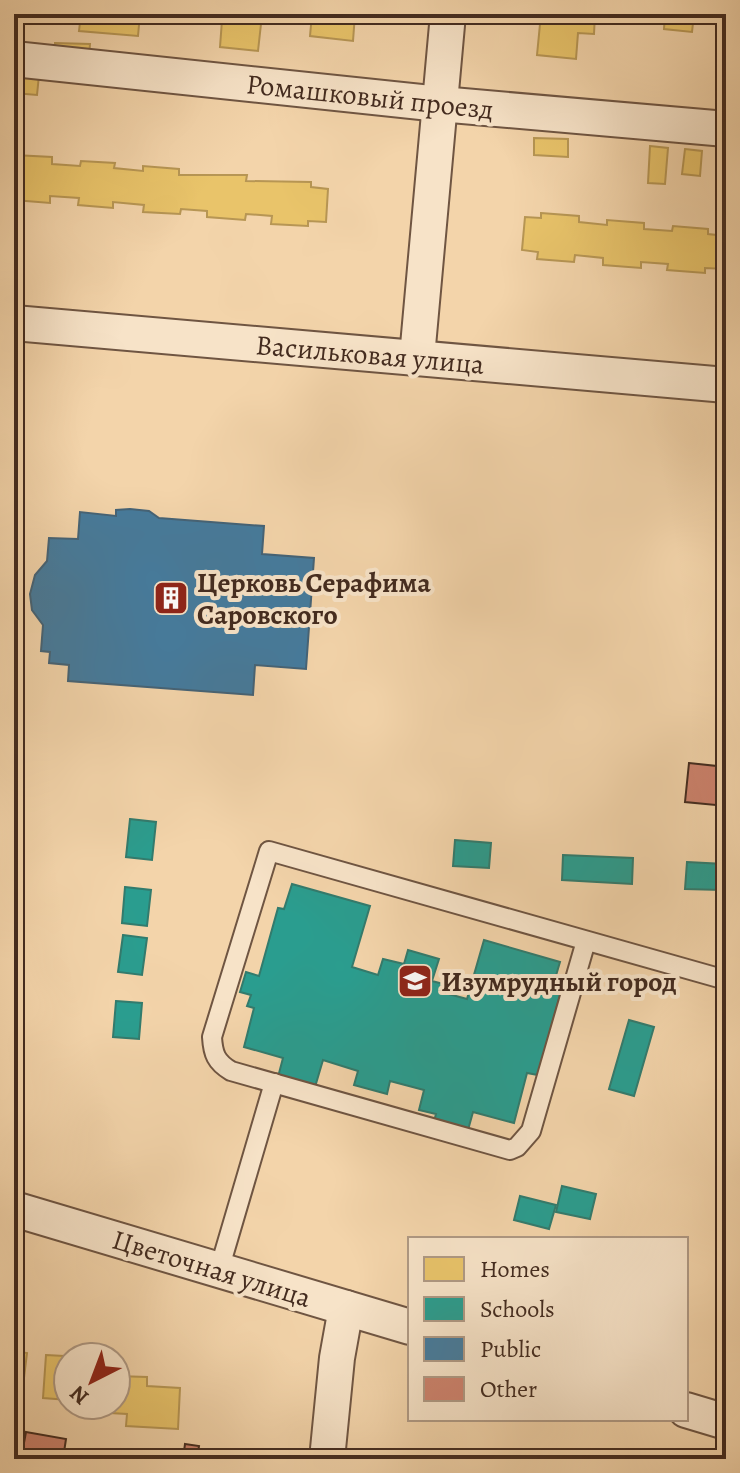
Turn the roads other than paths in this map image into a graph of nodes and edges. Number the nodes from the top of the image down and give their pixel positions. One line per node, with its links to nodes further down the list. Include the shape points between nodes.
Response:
1 (448, 14): 3 (street)
2 (14, 59): 3 (street, Ромашковый проезд)
3 (440, 104): 4 (street, Ромашковый проезд); 6 (street)
4 (726, 129)
5 (14, 323): 6 (street, Васильковая улица)
6 (417, 357): 7 (street, Васильковая улица)
7 (726, 385)
8 (586, 941): 9 (lane); 10 (lane, via 531,1131 517,1147 497,1149); 10 (lane, via 269,851 212,1037 219,1063)
9 (726, 980)
10 (274, 1083): 12 (lane)
11 (14, 1209): 12 (street, Цветочная улица)
12 (219, 1270): 13 (street, Цветочная улица)
13 (346, 1308): 14 (street, Цветочная улица); 17 (street)
14 (408, 1326)
15 (688, 1411): 16 (street)
16 (726, 1422)
17 (327, 1459)

